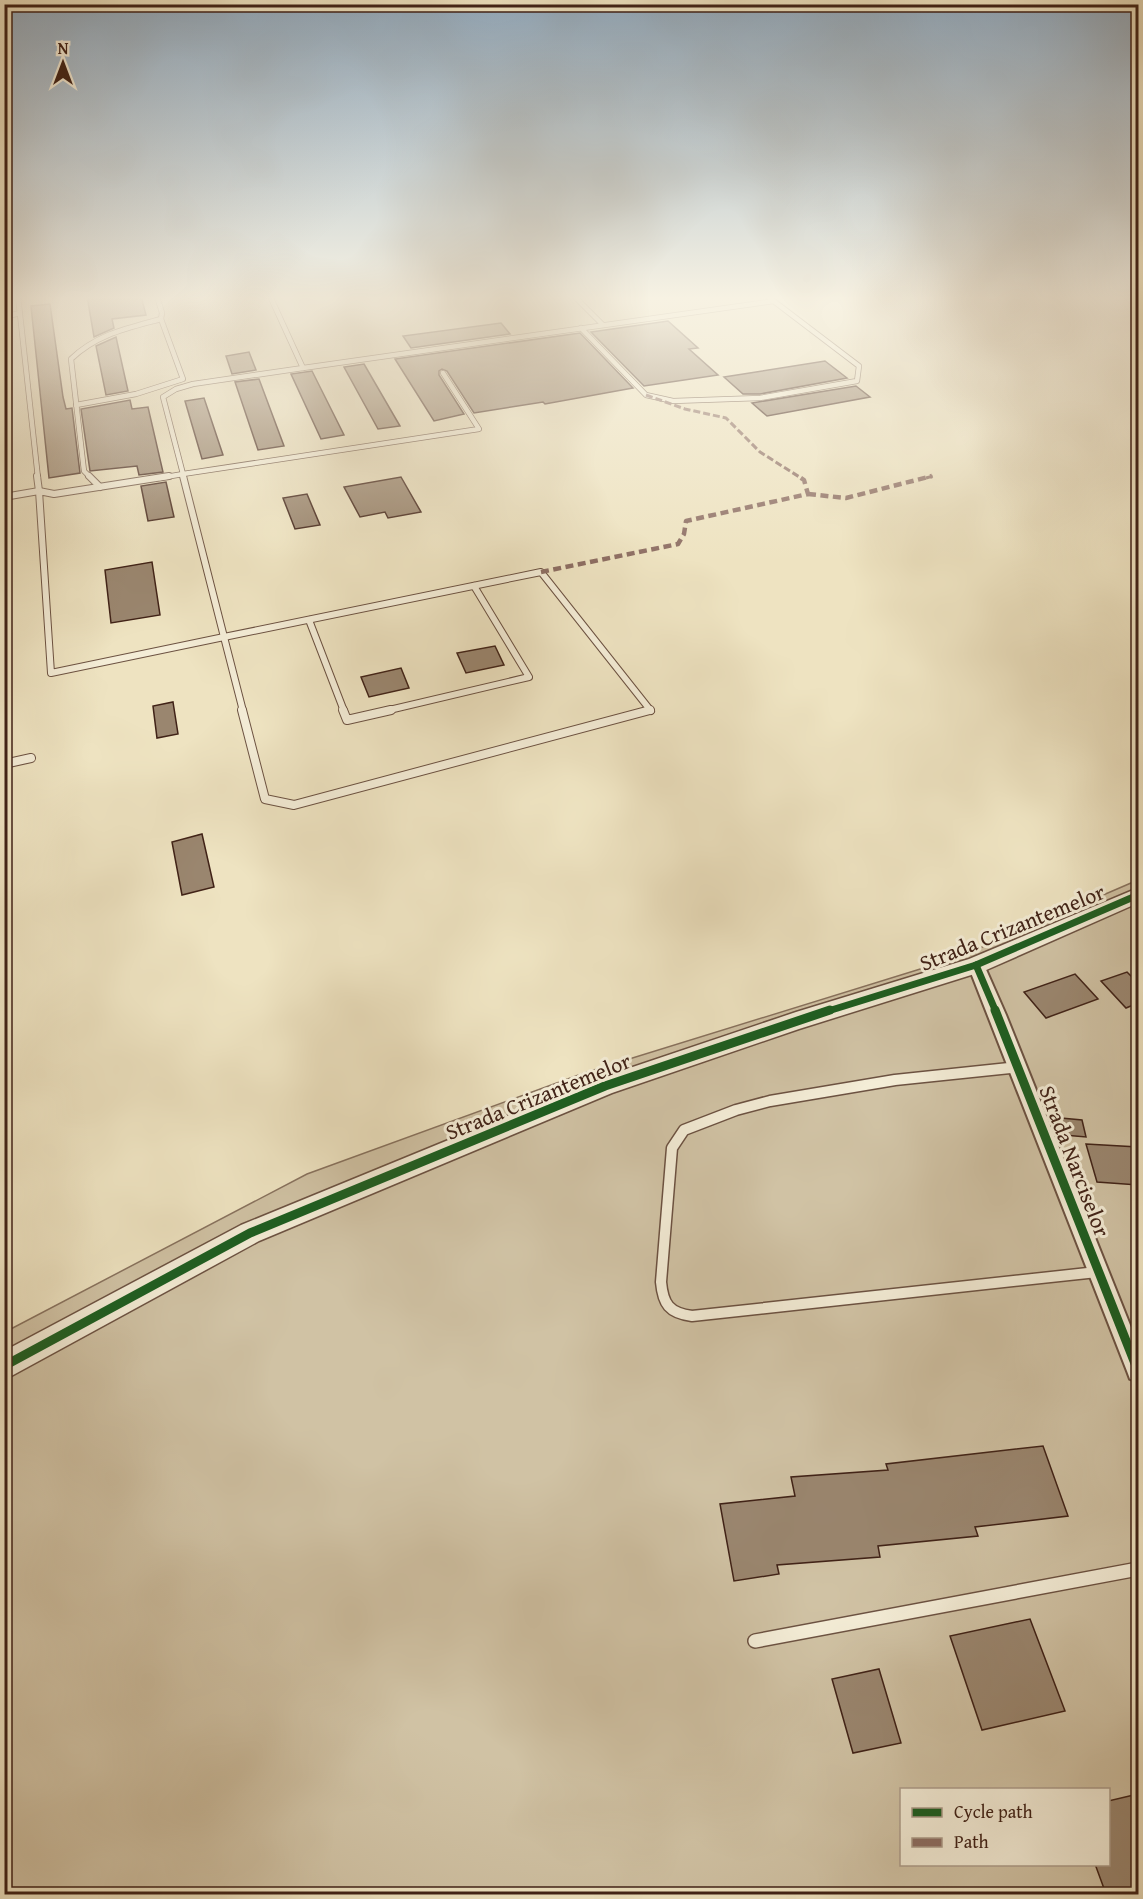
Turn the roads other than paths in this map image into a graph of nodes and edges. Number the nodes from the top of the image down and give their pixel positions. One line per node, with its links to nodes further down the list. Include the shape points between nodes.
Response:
1 (28, 385): 11 (lane)
2 (74, 385): 8 (lane)
3 (165, 385): 8 (lane)
4 (191, 385): 9 (lane, via 163,397)
5 (450, 385): 9 (lane, via 479,429)
6 (636, 385): 7 (lane, via 646,395 664,399 760,398)
7 (836, 385)
8 (76, 405): 10 (lane, via 84,471)
9 (182, 473): 10 (lane); 15 (lane)
10 (100, 487): 11 (lane, via 54,494)
11 (39, 491): 12 (lane); 15 (lane, via 51,673)
12 (4, 497)
13 (474, 586): 14 (lane); 14 (lane, via 529,677 347,720); 15 (lane, via 541,572 651,711 294,804 265,799)
14 (309, 620): 15 (lane)
15 (224, 638)
16 (31, 758): 17 (lane)
17 (4, 764)
18 (1138, 895): 19 (street, Strada Crizantemelor)
19 (976, 965): 20 (street, Strada Narciselor); 22 (street, Strada Crizantemelor, via 605,1086 260,1228)
20 (1020, 1067): 21 (street, Strada Narciselor); 21 (lane, via 895,1080 770,1101 684,1130 672,1148 662,1300 669,1310 692,1316)
21 (1097, 1272): 23 (street, Strada Narciselor)
22 (4, 1366)
23 (1138, 1371)
24 (1138, 1569): 25 (lane)
25 (755, 1641)

